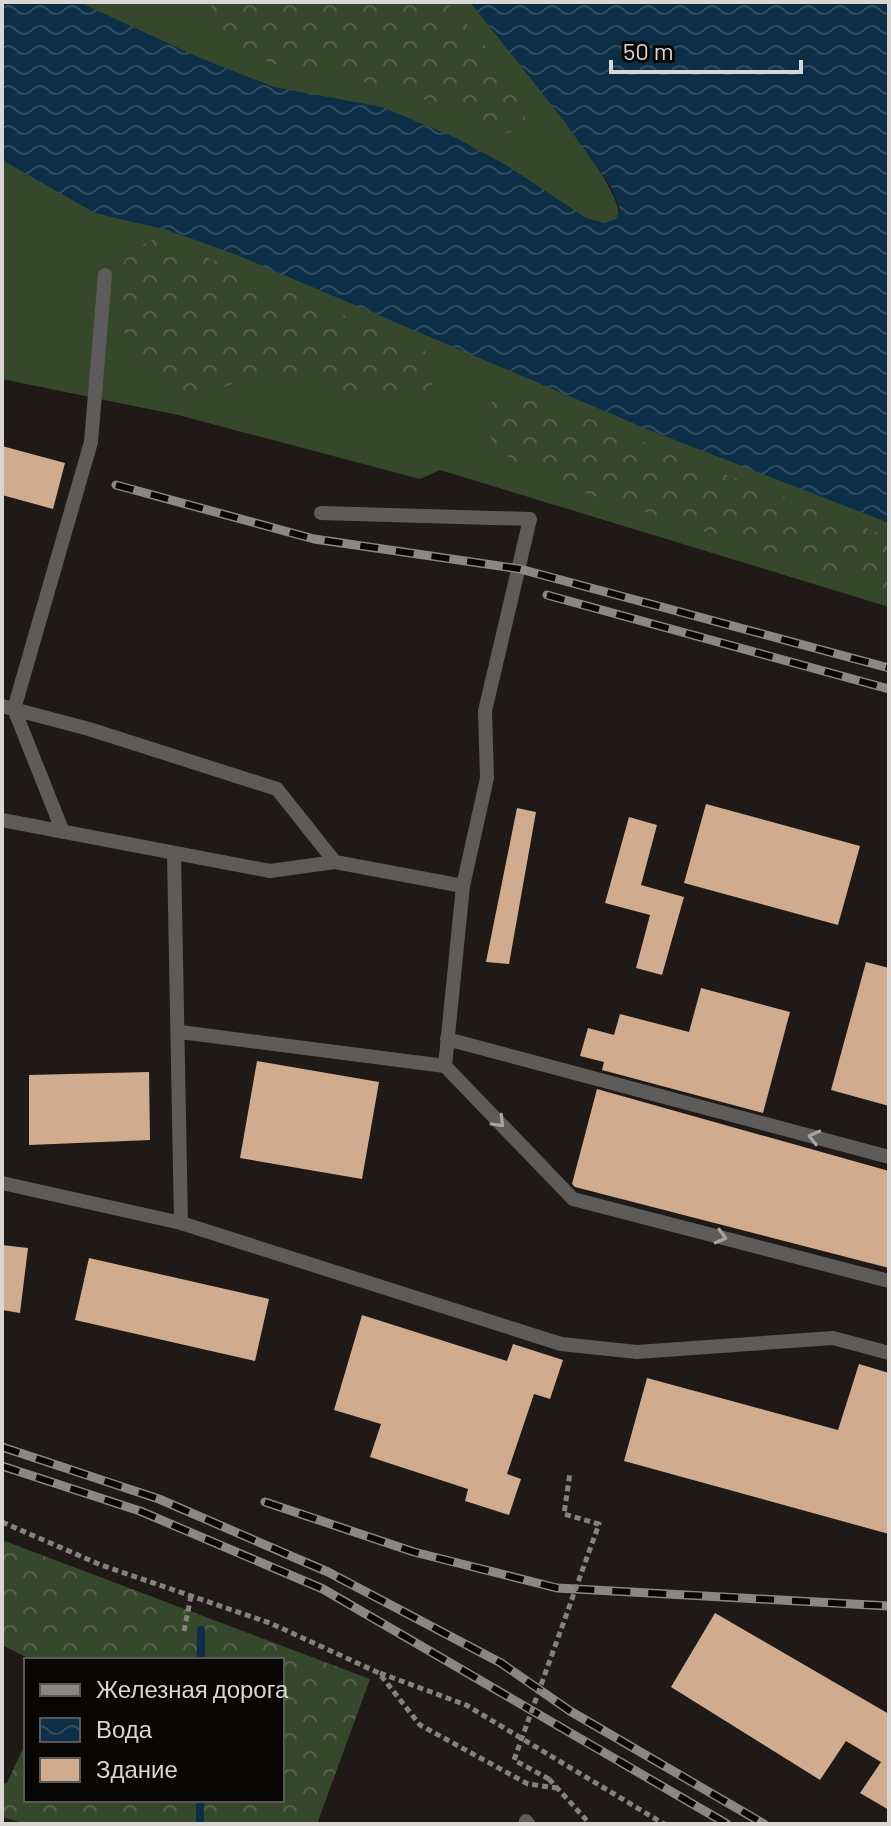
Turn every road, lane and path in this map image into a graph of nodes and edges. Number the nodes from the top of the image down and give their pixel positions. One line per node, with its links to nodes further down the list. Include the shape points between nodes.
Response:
1 (105, 275): 3 (lane, via 91,442)
2 (321, 513): 8 (lane, via 530,519 485,711 487,778)
3 (8, 708): 5 (lane); 7 (lane, via 277,789)
4 (2, 820): 5 (lane)
5 (63, 832): 6 (lane)
6 (174, 853): 7 (lane, via 270,871); 9 (lane)
7 (335, 862): 8 (lane)
8 (463, 886): 10 (lane)
9 (180, 1032): 11 (lane); 14 (lane)
10 (447, 1039): 11 (lane); 12 (lane, one-way to 10)
11 (445, 1066): 15 (lane, one-way to 15, via 573,1199)
12 (889, 1157)
13 (2, 1183): 14 (lane)
14 (181, 1223): 16 (lane, via 561,1344 637,1352 833,1338)
15 (889, 1281)
16 (889, 1353)
17 (570, 1473): 22 (path, bridge, via 564,1514 599,1524 514,1760)
18 (2, 1522): 19 (path)
19 (191, 1596): 20 (path); 21 (path, via 270,1623)
20 (184, 1631)
21 (379, 1673): 22 (path, via 420,1725 528,1784); 24 (path, via 466,1705)
22 (557, 1788): 23 (path)
23 (590, 1824)
24 (664, 1824)

